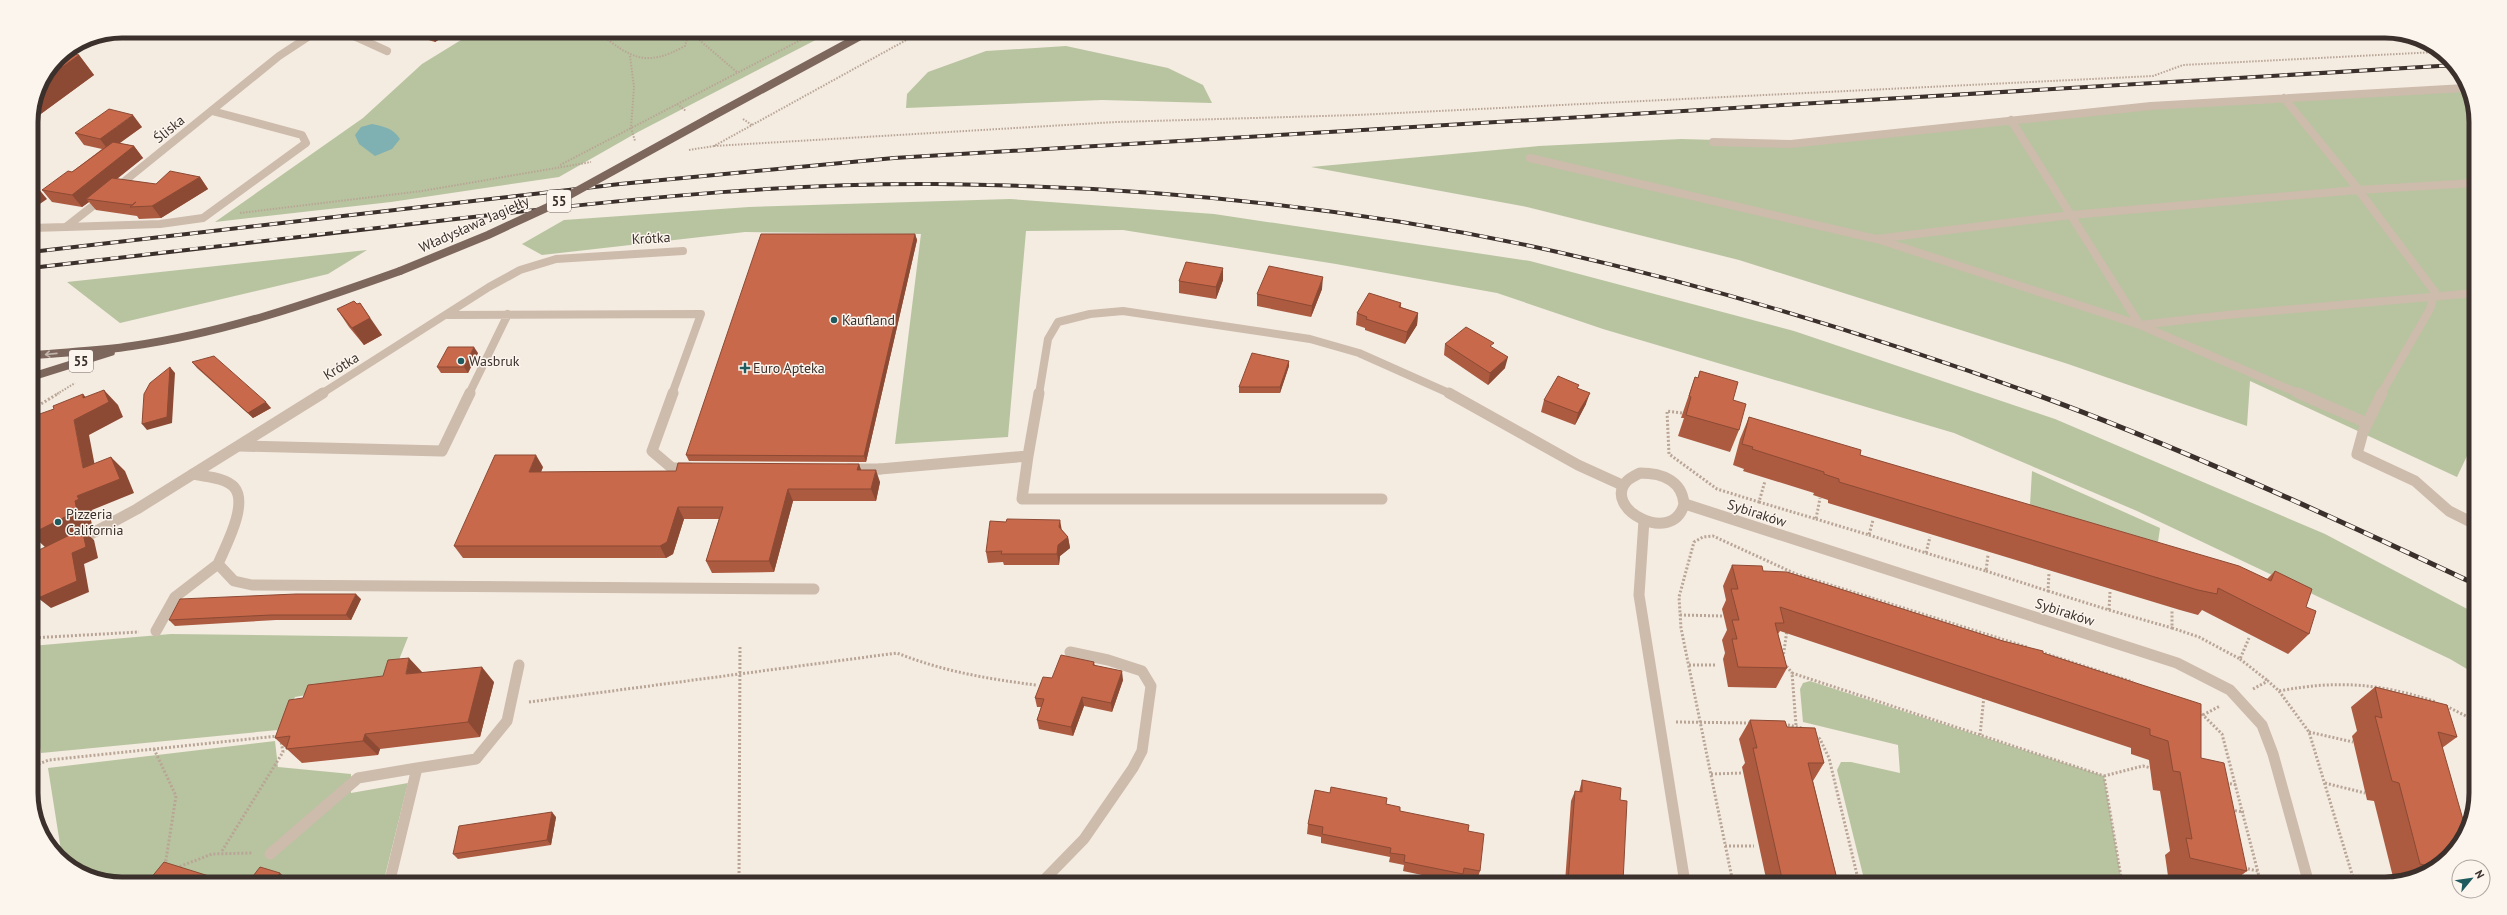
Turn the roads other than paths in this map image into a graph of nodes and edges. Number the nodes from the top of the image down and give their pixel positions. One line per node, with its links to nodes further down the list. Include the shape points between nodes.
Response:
1 (306, 38): 7 (street, Śliska, via 279,56)
2 (357, 38): 4 (street)
3 (855, 38): 23 (main road, Władysława Jagiełły / 55, bridge, via 546,208 400,271 327,297 246,320)
4 (388, 51)
5 (2462, 88): 6 (street)
6 (2284, 98): 8 (street, via 2152,106); 12 (street)
7 (212, 111): 14 (street, Śliska); 14 (street, via 302,135 306,143 203,218 160,224)
8 (2011, 120): 9 (street, via 1791,144); 13 (street)
9 (1713, 142)
10 (1530, 158): 16 (street)
11 (2469, 183): 12 (street)
12 (2358, 190): 13 (street); 19 (street)
13 (2071, 215): 16 (street); 22 (street)
14 (66, 227): 15 (street)
15 (38, 228)
16 (1876, 239): 22 (street)
17 (683, 251): 21 (street, Krótka, via 575,257 540,263 489,287)
18 (2469, 294): 19 (street)
19 (2436, 296): 22 (street, via 2226,315); 26 (street)
20 (508, 314): 21 (street); 27 (street, via 442,451); 29 (street, via 701,314 652,451 672,468)
21 (448, 315): 27 (street, Krótka)
22 (2140, 326): 26 (street)
23 (132, 346): 24 (main road, Władysława Jagiełły / 55, one-way to 24); 25 (main road, Władysława Jagiełły / 55)
24 (38, 351)
25 (38, 375)
26 (2366, 423): 36 (street, via 2356,448 2357,454 2415,481 2449,511)
27 (240, 446): 31 (street, Krótka)
28 (1028, 456): 30 (street, via 880,469); 32 (street, via 1048,339 1058,322 1097,311 1123,311 1310,339 1359,353 1442,389 1578,465); 33 (street, via 1022,499)
29 (703, 468)
30 (834, 469)
31 (193, 474): 37 (street, Krótka, via 137,509); 38 (street, via 225,481 235,488 239,496 239,510)
32 (1622, 485): 34 (street, via 1629,477 1640,473 1660,475 1677,484 1684,494); 35 (street, via 1620,494 1624,505 1632,514)
33 (1382, 499)
34 (1685, 504): 35 (street, via 1681,514 1671,521 1658,523); 48 (street, Sybiraków, via 2177,663 2218,682 2238,697 2262,725 2273,754)
35 (1644, 520): 47 (street, via 1640,595)
36 (2469, 521)
37 (67, 546)
38 (218, 564): 39 (street, via 234,581 252,585); 40 (street, via 175,597)
39 (814, 589)
40 (156, 631)
41 (1070, 652): 46 (street, via 1142,671 1151,686 1142,751 1133,768 1084,839)
42 (519, 664): 43 (street, via 507,721 476,759)
43 (417, 768): 44 (street, via 358,778); 45 (street)
44 (270, 854)
45 (391, 877)
46 (1046, 877)
47 (1684, 877)
48 (2307, 877)

